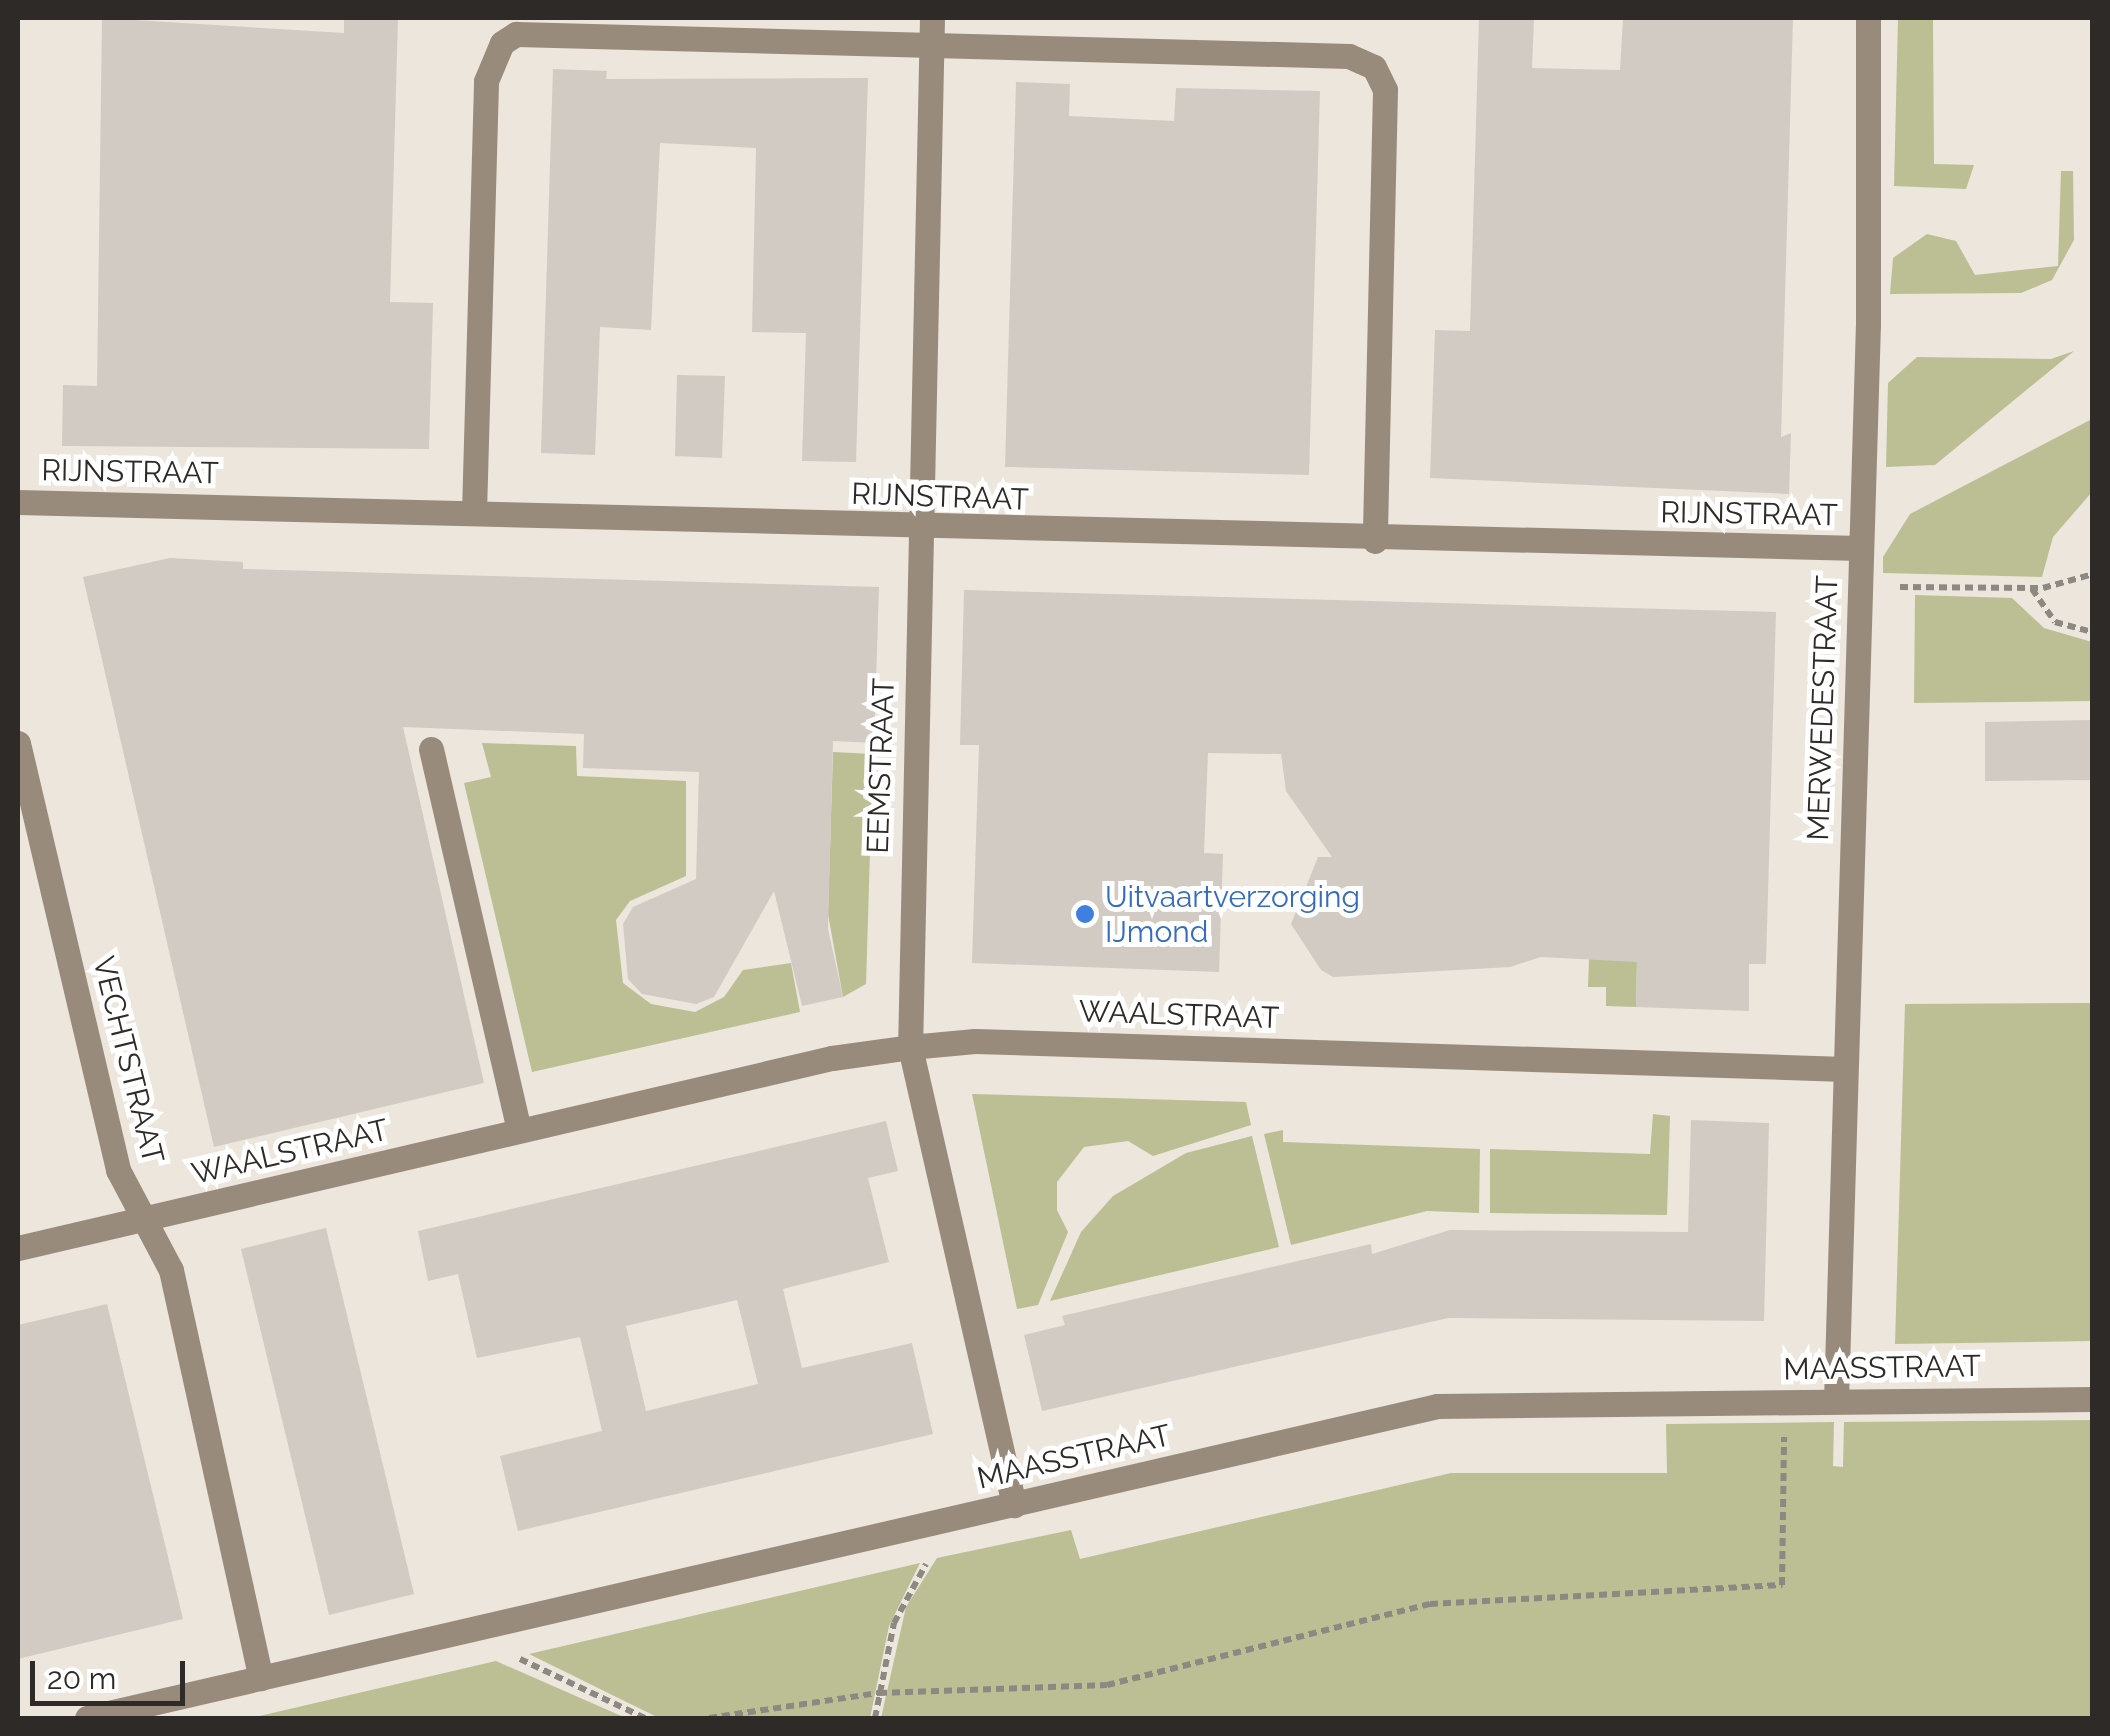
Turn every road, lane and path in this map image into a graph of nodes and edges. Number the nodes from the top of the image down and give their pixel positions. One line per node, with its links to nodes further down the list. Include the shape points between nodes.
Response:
1 (932, 18): 3 (street, EEMSTRAAT)
2 (1868, 18): 8 (street, MERWEDESTRAAT)
3 (931, 47): 5 (street, via 532,33 502,42 486,81); 6 (street, EEMSTRAAT); 7 (street, via 1349,56 1374,66 1385,90)
4 (18, 502): 5 (street, RIJNSTRAAT)
5 (474, 513): 6 (street, RIJNSTRAAT)
6 (920, 529): 7 (street, RIJNSTRAAT); 15 (street, EEMSTRAAT)
7 (1375, 541): 8 (street, RIJNSTRAAT)
8 (1860, 548): 10 (street, MERWEDESTRAAT)
9 (2090, 575): 11 (path)
10 (1858, 588): 11 (path); 16 (street, MERWEDESTRAAT)
11 (2032, 589): 12 (path, via 2055,622)
12 (2092, 632)
13 (18, 743): 18 (street, VECHTSTRAAT, via 118,1170)
14 (431, 749): 17 (street)
15 (910, 1046): 16 (street, WAALSTRAAT, via 975,1041); 17 (street, WAALSTRAAT); 23 (street, EEMSTRAAT)
16 (1845, 1069): 21 (street, MERWEDESTRAAT)
17 (519, 1130): 18 (street, WAALSTRAAT)
18 (146, 1219): 19 (street, WAALSTRAAT); 26 (street, VECHTSTRAAT, via 171,1270)
19 (18, 1248)
20 (2092, 1398): 21 (street, MAASSTRAAT)
21 (1836, 1401): 22 (street, MAASSTRAAT)
22 (1784, 1402): 23 (street, MAASSTRAAT, via 1437,1406); 27 (path, via 1782,1584 1430,1604 1107,1685)
23 (1014, 1504): 24 (street, MAASSTRAAT)
24 (920, 1524): 25 (street, MAASSTRAAT); 27 (path, via 928,1560 894,1623)
25 (504, 1622): 26 (street, MAASSTRAAT); 29 (path, via 512,1656)
26 (261, 1678): 28 (street, MAASSTRAAT)
27 (879, 1693): 30 (path); 31 (path)
28 (87, 1718)
29 (645, 1718)
30 (708, 1718)
31 (875, 1718)

